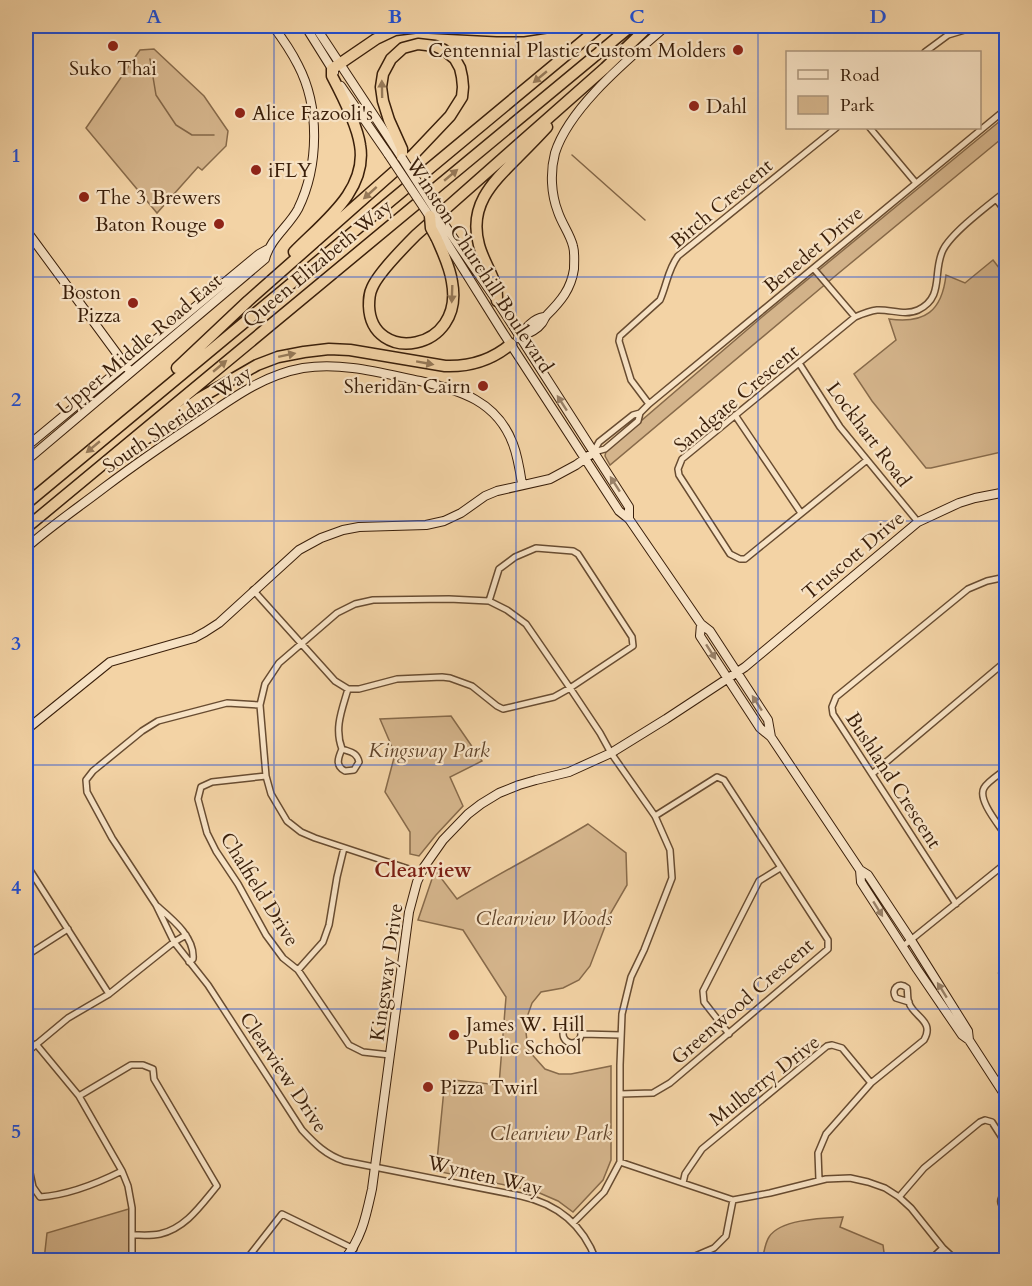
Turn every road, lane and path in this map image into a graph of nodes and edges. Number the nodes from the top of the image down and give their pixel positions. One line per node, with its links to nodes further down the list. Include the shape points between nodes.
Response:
1 (273, 26): 27 (street, Upper Middle Road East, via 299,65 315,130 312,166 303,198)
2 (309, 26): 11 (street, Winston Churchill Boulevard, via 309,32)
3 (315, 26): 11 (street, Winston Churchill Boulevard)
4 (556, 26): 11 (highway, via 523,31 419,27 395,30)
5 (601, 26): 37 (highway, Queen Elizabeth Way, one-way to 37)
6 (631, 26): 44 (highway, Queen Elizabeth Way, one-way to 6)
7 (649, 26): 12 (highway)
8 (666, 26): 32 (street, via 606,80 565,133 556,152 553,193 573,246 573,276 568,290 542,323)
9 (978, 26): 10 (street, via 948,35)
10 (926, 51)
11 (336, 66): 18 (street, Winston Churchill Boulevard, via 342,86); 29 (highway, via 332,76 360,143 358,177 339,207)
12 (605, 68): 26 (highway, one-way to 12, via 452,282 450,314 442,328 428,339 414,344 391,341 371,321 372,285 416,236); 30 (highway, via 494,181 478,209 478,241 497,289)
13 (1006, 109): 17 (street, Benedet Drive)
14 (835, 129): 36 (street, Birch Crescent, via 678,255 660,300 620,336 630,381)
15 (871, 129): 20 (street)
16 (973, 129): 17 (street)
17 (977, 134): 20 (street, Benedet Drive)
18 (394, 149): 19 (highway, via 402,149); 24 (street, Winston Churchill Boulevard, bridge); 29 (highway, one-way to 29, via 382,101 385,68 403,48 424,44 444,50 462,73 462,97 454,111 413,155)
19 (402, 158): 26 (street, Winston Churchill Boulevard, bridge)
20 (916, 183): 28 (street, Benedet Drive)
21 (1006, 191): 22 (street, Sandgate Crescent)
22 (996, 199): 23 (street); 31 (street, Sandgate Crescent, via 948,242 939,258 937,288 923,307 916,312 876,310)
23 (1006, 212)
24 (430, 216): 26 (highway, bridge, via 431,228)
25 (26, 230): 34 (street)
26 (442, 234): 30 (street, Winston Churchill Boulevard); 32 (street, Winston Churchill Boulevard)
27 (268, 249): 34 (street, Upper Middle Road East); 35 (street, Upper Middle Road East, via 265,258)
28 (814, 269): 31 (street); 36 (street, Benedet Drive)
29 (248, 301): 37 (highway, via 151,392)
30 (497, 301): 32 (street, Winston Churchill Boulevard)
31 (855, 317): 33 (street, Sandgate Crescent)
32 (515, 340): 40 (street, Winston Churchill Boulevard, one-way to 32); 41 (street, Winston Churchill Boulevard); 44 (highway, one-way to 32, via 114,463 200,398 278,357 329,349 350,350 460,366 486,360)
33 (800, 363): 38 (street, Sandgate Crescent); 42 (street, Lockhart Road, via 840,427)
34 (125, 365): 35 (street); 39 (street, Upper Middle Road East)
35 (131, 373): 43 (street, Upper Middle Road East)
36 (649, 404): 40 (street, Benedet Drive, via 600,442)
37 (138, 409): 47 (highway, Queen Elizabeth Way, one-way to 47)
38 (735, 415): 48 (street); 48 (street, Sandgate Crescent, via 682,459 678,469 730,554 745,559)
39 (26, 447)
40 (594, 452): 41 (street); 49 (street, Winston Churchill Boulevard, one-way to 40, via 629,507)
41 (585, 458): 45 (street, via 550,478); 49 (street, Winston Churchill Boulevard, via 619,511)
42 (867, 460): 48 (street, Sandgate Crescent); 50 (street, Lockhart Road)
43 (26, 461)
44 (95, 471): 51 (highway, Queen Elizabeth Way)
45 (522, 484): 52 (street, South Sheridan Way, via 508,432 492,412 472,397 443,386 372,370 305,368 274,376 242,392 140,461); 54 (street, via 497,490 444,521 359,527 321,538 299,550)
46 (1006, 492): 50 (street, Truscott Drive, via 959,503)
47 (26, 504)
48 (801, 513)
49 (629, 519): 56 (street, Winston Churchill Boulevard)
50 (918, 522): 59 (street, Truscott Drive)
51 (26, 528)
52 (26, 548)
53 (1006, 577): 69 (street, Bushland Crescent, via 968,589 836,697 833,714)
54 (253, 591): 57 (street); 64 (street, via 219,623 194,638 110,662)
55 (489, 601): 57 (street, via 449,598 355,604 337,613); 61 (street, via 526,624); 61 (street, via 499,569 516,557 536,548 578,554 632,637 633,646)
56 (701, 624): 59 (street, Winston Churchill Boulevard); 60 (street, Winston Churchill Boulevard, one-way to 60, via 700,636)
57 (301, 644): 62 (street, via 335,681); 63 (street, via 279,663 265,684)
58 (1006, 661): 69 (street)
59 (737, 672): 60 (street, Truscott Drive); 65 (street, Winston Churchill Boulevard, one-way to 59, via 768,720)
60 (727, 678): 65 (street, Winston Churchill Boulevard, via 760,728); 67 (street, Kingsway Drive)
61 (570, 688): 62 (street, via 554,697 504,709 472,686 442,677 397,679); 67 (street)
62 (348, 689): 66 (street, via 338,728)
63 (260, 705): 70 (street); 80 (street, Clearview Drive, via 227,703 158,721 86,780 87,792 112,838)
64 (26, 730)
65 (771, 737): 77 (street, Winston Churchill Boulevard)
66 (342, 749): 66 (street, via 357,756 354,770 339,767)
67 (611, 753): 71 (street); 78 (street, Kingsway Drive, via 568,772 519,785 481,804 443,840)
68 (1006, 769): 72 (street, via 983,789 982,795)
69 (872, 774): 79 (street, Bushland Crescent)
70 (266, 776): 73 (street, via 271,794 287,821 301,832); 88 (street, Chalfield Drive, via 212,782 201,787 198,799 216,851 266,934 283,958)
71 (656, 816): 76 (street, Greenwood Crescent, via 717,777 724,780); 93 (street, via 670,850 672,878 631,977)
72 (1006, 836)
73 (344, 848): 78 (street); 88 (street, via 323,942)
74 (1006, 863): 79 (street)
75 (26, 864): 81 (street)
76 (780, 868): 92 (street, via 759,881 703,991 704,1002); 92 (street, Greenwood Crescent, via 828,940 828,949)
77 (860, 870): 83 (street, Winston Churchill Boulevard); 85 (street, Winston Churchill Boulevard, one-way to 85, via 861,882)
78 (421, 873): 97 (street, Kingsway Drive, via 410,912)
79 (956, 904): 83 (street)
80 (156, 905): 82 (street, Clearview Drive); 84 (street, Clearview Drive)
81 (68, 929): 86 (street); 89 (street)
82 (186, 936): 84 (street); 87 (street, via 193,952)
83 (911, 940): 85 (street); 94 (street, Winston Churchill Boulevard, one-way to 83, via 968,1031)
84 (174, 942): 87 (street, Clearview Drive); 89 (street)
85 (902, 947): 94 (street, Winston Churchill Boulevard)
86 (26, 956)
87 (189, 962): 105 (street, Clearview Drive, via 316,1146 334,1158)
88 (298, 970): 97 (street, Chalfield Drive, via 349,1045 363,1052)
89 (109, 994): 95 (street, via 68,1018)
90 (909, 1002): 98 (street, via 926,1024 927,1034)
91 (582, 1034): 93 (street)
92 (729, 1034): 99 (street, Greenwood Crescent, via 670,1083 652,1093)
93 (621, 1035): 99 (street)
94 (969, 1040): 101 (street, Winston Churchill Boulevard)
95 (36, 1044): 96 (street); 100 (street)
96 (26, 1053)
97 (390, 1055): 105 (street, Kingsway Drive)
98 (871, 1083): 107 (street, via 826,1134 818,1153); 108 (street, Mulberry Drive, via 842,1048 827,1046 702,1149)
99 (620, 1094): 104 (street)
100 (79, 1096): 106 (street); 114 (street, via 131,1065 153,1069 154,1079 217,1186 189,1219 175,1228 161,1234)
101 (1006, 1097)
102 (1006, 1144): 110 (street, via 992,1122 980,1122 924,1168)
103 (26, 1154): 106 (street, via 33,1187 40,1197 57,1196)
104 (620, 1162): 108 (street); 113 (street, via 604,1192)
105 (375, 1167): 113 (street, Wynten Way, via 534,1199); 116 (street, Kingsway Drive, via 365,1223)
106 (122, 1171): 114 (street, via 132,1208)
107 (819, 1180): 110 (street, via 850,1178 885,1188); 111 (street)
108 (682, 1183): 111 (street)
109 (1006, 1192): 112 (street, via 1000,1202)
110 (899, 1197): 115 (street)
111 (733, 1200): 123 (street, via 726,1236 714,1248)
112 (1006, 1210)
113 (573, 1223): 122 (street, Wynten Way)
114 (132, 1235): 117 (street)
115 (943, 1248): 124 (street); 125 (street)
116 (354, 1249): 118 (street, via 282,1214); 119 (street, Kingsway Drive)
117 (132, 1260)
118 (246, 1260)
119 (344, 1260)
120 (426, 1260): 121 (street, via 436,1255)
121 (464, 1260)
122 (597, 1260)
123 (686, 1260)
124 (930, 1260)
125 (956, 1260)

